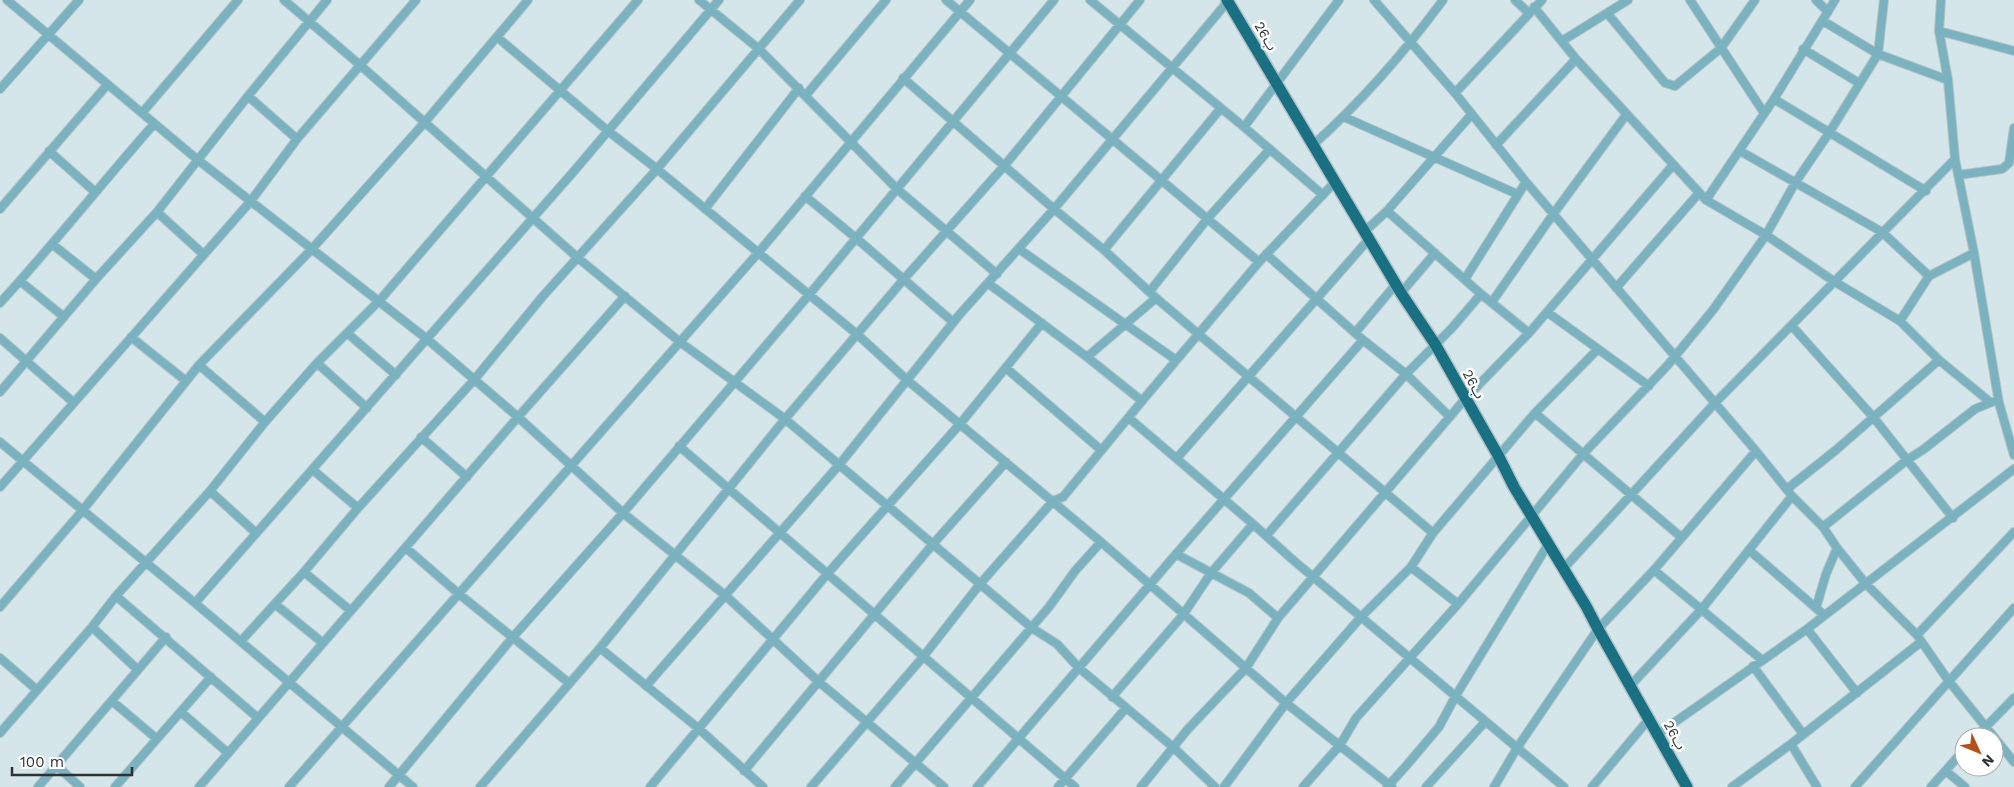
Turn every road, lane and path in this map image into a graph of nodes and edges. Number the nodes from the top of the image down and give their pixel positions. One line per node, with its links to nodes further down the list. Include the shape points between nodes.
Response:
1 (7, 0): 40 (street)
2 (79, 0): 40 (street)
3 (238, 0): 67 (street)
4 (284, 0): 37 (street)
5 (328, 0): 37 (street)
6 (416, 0): 51 (street)
7 (528, 0): 41 (street)
8 (638, 0): 60 (street)
9 (699, 0): 31 (street)
10 (719, 0): 31 (street)
11 (800, 0): 45 (street)
12 (886, 0): 63 (street)
13 (946, 0): 33 (street)
14 (970, 0): 33 (street)
15 (1054, 0): 48 (street)
16 (1090, 0): 38 (street)
17 (1140, 0): 38 (street)
18 (1228, 0): 52 (street); 57 (highway, 26ب)
19 (1339, 0): 57 (street)
20 (1374, 0): 43 (street)
21 (1443, 0): 43 (street)
22 (1515, 0): 32 (street)
23 (1542, 0): 32 (street)
24 (1628, 0): 35 (street)
25 (1691, 0): 44 (street)
26 (1755, 0): 44 (street)
27 (1816, 0): 34 (street)
28 (1835, 0): 34 (street)
29 (1884, 0): 49 (street)
30 (1941, 0): 39 (street)
31 (711, 10): 45 (street); 77 (street)
32 (1531, 10): 42 (street); 61 (street)
33 (960, 12): 48 (street); 53 (street)
34 (1828, 12): 36 (street)
35 (1607, 13): 42 (street); 44 (street, via 1670,86 1676,86)
36 (1823, 21): 46 (street); 49 (street)
37 (309, 22): 51 (street); 62 (street)
38 (1120, 24): 52 (street); 64 (street)
39 (1939, 31): 47 (street); 54 (street)
40 (49, 34): 56 (street); 59 (street)
41 (497, 38): 60 (street); 73 (street)
42 (1562, 41): 50 (street)
43 (1412, 43): 61 (street); 71 (street)
44 (1721, 48): 68 (street)
45 (759, 49): 58 (street); 92 (street)
46 (1803, 49): 55 (street); 65 (street)
47 (2014, 52)
48 (1010, 54): 64 (street); 72 (street)
49 (1878, 54): 54 (street); 55 (street)
50 (1576, 59): 70 (street); 83 (street)
51 (360, 65): 73 (street); 79 (street)
52 (1173, 68): 66 (street); 80 (street)
53 (903, 78): 72 (street); 81 (street)
54 (1948, 80): 88 (street)
55 (1859, 83): 78 (street)
56 (107, 85): 67 (street); 85 (street)
57 (1277, 85): 75 (street); 82 (highway, 26ب)
58 (798, 88): 63 (street); 109 (street)
59 (0, 90)
60 (561, 90): 77 (street); 94 (street)
61 (1455, 93): 69 (street)
62 (248, 96): 79 (street); 89 (street)
63 (806, 96): 81 (street)
64 (1060, 96): 80 (street); 90 (street)
65 (1774, 99): 68 (street); 78 (street)
66 (1221, 108): 75 (street); 95 (street)
67 (142, 113): 74 (street)
68 (1764, 113): 86 (street)
69 (1472, 115): 83 (street); 87 (street)
70 (1626, 115): 91 (street); 113 (street)
71 (1344, 117): 82 (street); 87 (street)
72 (954, 120): 90 (street); 99 (street)
73 (425, 122): 94 (street); 123 (street)
74 (154, 124): 89 (street); 100 (street)
75 (1244, 126): 84 (street)
76 (2014, 128): 93 (street, via 2006,166)
77 (608, 131): 92 (street); 114 (street)
78 (1829, 133): 98 (street); 101 (street)
79 (297, 139): 107 (street)
80 (1112, 139): 95 (street); 110 (street)
81 (850, 142): 99 (street); 105 (street)
82 (1313, 145): 96 (highway, 26ب)
83 (1496, 145): 97 (street)
84 (1270, 149): 104 (street); 115 (street)
85 (49, 151): 100 (street); 108 (street)
86 (1740, 151): 98 (street); 106 (street)
87 (1435, 158): 103 (street); 111 (street)
88 (1955, 159): 93 (street); 101 (street)
89 (198, 160): 107 (street); 112 (street)
90 (1005, 165): 110 (street); 116 (street)
91 (1673, 165): 102 (street); 131 (street)
92 (657, 169): 109 (street); 130 (street)
93 (1958, 175): 127 (street)
94 (486, 178): 114 (street); 149 (street)
95 (1160, 179): 115 (street); 124 (street)
96 (1335, 182): 104 (street); 118 (highway, 26ب)
97 (1526, 182): 103 (street); 113 (street)
98 (1796, 183): 117 (street); 119 (street)
99 (897, 189): 116 (street); 120 (street)
100 (94, 191): 121 (street)
101 (1926, 191): 117 (street)
102 (1699, 193): 106 (street); 141 (street)
103 (1517, 194): 137 (street)
104 (1323, 195): 129 (street)
105 (804, 196): 120 (street); 125 (street)
106 (1706, 200): 119 (street)
107 (250, 202): 123 (street); 128 (street)
108 (0, 209)
109 (705, 209): 125 (street)
110 (1054, 209): 122 (street); 124 (street)
111 (1387, 211): 118 (street); 126 (street)
112 (157, 212): 128 (street); 135 (street)
113 (1554, 213): 131 (street); 150 (street)
114 (532, 218): 130 (street); 166 (street)
115 (1208, 218): 132 (street); 143 (street)
116 (946, 232): 133 (street); 136 (street)
117 (1882, 232): 134 (street); 139 (street)
118 (1367, 235): 142 (highway, 26ب); 148 (street)
119 (1766, 235): 139 (street); 171 (street)
120 (856, 238): 136 (street); 146 (street)
121 (52, 244): 135 (street); 138 (street)
122 (1019, 249): 133 (street); 157 (street)
123 (311, 250): 149 (street); 177 (street)
124 (1104, 250): 143 (street)
125 (758, 253): 146 (street); 168 (street)
126 (1435, 253): 137 (street); 142 (street)
127 (1974, 253): 134 (street); 192 (street)
128 (203, 254): 164 (street)
129 (1266, 254): 132 (street); 148 (street)
130 (578, 258): 145 (street); 182 (street)
131 (1592, 259): 141 (street); 152 (street)
132 (1259, 262): 161 (street)
133 (997, 274): 140 (street)
134 (1929, 276): 154 (street)
135 (96, 279): 153 (street)
136 (904, 279): 155 (street); 163 (street)
137 (1465, 279): 144 (street)
138 (20, 281): 151 (street); 153 (street)
139 (1835, 282): 154 (street); 158 (street)
140 (989, 284): 155 (street); 156 (street)
141 (1616, 288): 171 (street)
142 (1398, 289): 162 (street); 169 (highway, 26ب)
143 (1150, 291): 147 (street)
144 (1482, 294): 150 (street); 169 (street)
145 (625, 296): 168 (street); 197 (street)
146 (808, 296): 163 (street); 185 (street)
147 (1156, 298): 157 (street); 161 (street)
148 (1316, 298): 162 (street); 181 (street)
149 (379, 301): 159 (street); 166 (street)
150 (1492, 302): 160 (street)
151 (0, 303)
152 (1547, 312): 160 (street); 170 (street)
153 (64, 317): 175 (street)
154 (1900, 320): 174 (street)
155 (954, 322): 183 (street)
156 (1042, 323): 172 (street); 178 (street)
157 (1125, 324): 172 (street); 173 (street)
158 (1792, 326): 193 (street); 200 (street)
159 (347, 333): 176 (street); 180 (street)
160 (1529, 333): 188 (street)
161 (1200, 334): 173 (street); 181 (street)
162 (1355, 334): 167 (street)
163 (858, 335): 183 (street); 201 (street)
164 (131, 337): 184 (street); 190 (street)
165 (0, 338): 175 (street)
166 (427, 339): 180 (street); 182 (street)
167 (1363, 340): 179 (street); 196 (street)
168 (680, 342): 185 (street); 218 (street)
169 (1435, 344): 179 (street); 188 (highway, 26ب)
170 (1598, 350): 186 (street); 195 (street)
171 (1676, 356): 186 (street); 193 (street)
172 (1087, 357): 189 (street)
173 (1176, 360): 189 (street)
174 (1939, 360): 191 (street); 200 (street)
175 (27, 362): 187 (street); 190 (street)
176 (317, 363): 194 (street); 202 (street)
177 (199, 365): 184 (street); 202 (street)
178 (1006, 368): 203 (street); 207 (street)
179 (1406, 374): 198 (street); 209 (street)
180 (396, 375): 194 (street)
181 (1249, 375): 196 (street); 213 (street)
182 (474, 380): 197 (street); 204 (street)
183 (907, 380): 203 (street); 217 (street)
184 (186, 381): 233 (street)
185 (734, 382): 201 (street); 206 (street)
186 (1649, 386): 210 (street)
187 (0, 392)
188 (1465, 399): 198 (street); 212 (highway, 26ب)
189 (1142, 401): 199 (street)
190 (73, 402): 215 (street)
191 (1990, 402): 192 (street); 214 (street, via 1975,408)
192 (1999, 403): 211 (street)
193 (1715, 404): 208 (street); 227 (street)
194 (367, 408): 220 (street)
195 (1535, 413): 210 (street); 212 (street)
196 (1295, 416): 209 (street); 229 (street)
197 (518, 417): 218 (street); 221 (street)
198 (1450, 417): 226 (street)
199 (1129, 418): 207 (street); 213 (street)
200 (1874, 418): 214 (street); 223 (street)
201 (785, 419): 217 (street); 224 (street)
202 (265, 422): 225 (street)
203 (960, 424): 216 (street); 231 (street)
204 (421, 437): 221 (street); 232 (street)
205 (0, 442): 215 (street)
206 (679, 446): 224 (street); 234 (street)
207 (1101, 450): 230 (street, via 1063,497)
208 (1756, 450): 223 (street); 244 (street)
209 (1338, 451): 226 (street); 243 (street)
210 (1584, 453): 227 (street); 235 (street)
211 (2014, 455)
212 (1499, 457): 235 (highway, 26ب); 242 (street)
213 (1177, 458): 229 (street)
214 (1907, 460): 236 (street); 238 (street)
215 (22, 462): 222 (street); 233 (street)
216 (1006, 462): 230 (street); 247 (street)
217 (839, 465): 231 (street); 241 (street)
218 (570, 466): 234 (street); 264 (street)
219 (2014, 469): 236 (street)
220 (313, 470): 232 (street); 240 (street)
221 (467, 477): 248 (street)
222 (0, 487)
223 (1787, 488): 228 (street)
224 (728, 489): 241 (street); 252 (street)
225 (210, 491): 240 (street); 253 (street)
226 (1386, 493): 242 (street); 260 (street)
227 (1630, 495): 244 (street); 255 (street)
228 (1792, 496): 238 (street); 250 (street)
229 (1224, 498): 237 (street); 251 (street)
230 (1053, 502): 245 (street); 261 (street)
231 (886, 506): 247 (street); 258 (street)
232 (358, 508): 257 (street)
233 (82, 511): 253 (street); 270 (street)
234 (623, 513): 252 (street); 286 (street)
235 (1532, 514): 246 (highway, 26ب); 269 (street)
236 (1953, 518): 262 (street)
237 (1253, 524): 243 (street); 259 (street)
238 (1824, 527): 249 (street)
239 (2014, 532): 284 (street)
240 (256, 533): 267 (street)
241 (781, 533): 258 (street); 266 (street)
242 (1433, 533): 254 (street)
243 (1266, 536): 260 (street)
244 (1681, 537): 256 (street)
245 (1101, 542): 263 (street); 281 (street)
246 (1549, 542): 255 (highway, 26ب); 310 (street)
247 (933, 544): 261 (street); 275 (street)
248 (406, 548): 264 (street); 274 (street)
249 (1837, 548): 262 (street); 271 (street)
250 (1749, 550): 271 (street); 273 (street)
251 (1176, 554): 259 (street); 263 (street)
252 (674, 555): 266 (street); 291 (street)
253 (146, 563): 265 (street); 267 (street)
254 (1411, 567): 269 (street); 279 (street)
255 (1564, 568): 282 (highway, 26ب)
256 (1654, 570): 273 (street); 282 (street)
257 (304, 572): 268 (street); 274 (street)
258 (828, 573): 275 (street); 287 (street)
259 (1211, 573): 276 (street); 278 (street, via 1249,593)
260 (1314, 578): 278 (street); 279 (street)
261 (980, 584): 281 (street); 292 (street)
262 (1866, 584): 277 (street); 284 (street)
263 (1149, 585): 276 (street); 297 (street)
264 (459, 594): 286 (street); 322 (street)
265 (116, 596): 280 (street); 285 (street)
266 (726, 596): 287 (street); 305 (street)
267 (195, 603): 288 (street)
268 (275, 604): 288 (street); 290 (street)
269 (1458, 604): 293 (street)
270 (0, 607)
271 (1816, 608): 277 (street)
272 (2014, 608): 301 (street)
273 (1701, 610): 295 (street); 306 (street)
274 (351, 611): 290 (street)
275 (874, 615): 292 (street); 303 (street)
276 (1182, 615): 298 (street); 309 (street)
277 (1824, 615): 283 (street)
278 (1278, 618): 298 (street)
279 (1361, 618): 293 (street); 314 (street)
280 (92, 627): 299 (street); 307 (street)
281 (1032, 628): 297 (street, via 1057,644); 311 (street)
282 (1598, 629): 306 (highway, 26ب); 332 (street)
283 (1807, 629): 295 (street); 308 (street)
284 (1917, 635): 289 (street)
285 (166, 637): 299 (street); 300 (street)
286 (513, 637): 304 (street); 340 (street)
287 (773, 640): 303 (street); 323 (street)
288 (240, 641): 302 (street)
289 (1921, 642): 301 (street); 308 (street)
290 (323, 643): 302 (street)
291 (600, 648): 304 (street); 305 (street)
292 (923, 657): 311 (street); 320 (street)
293 (1410, 657): 310 (street); 330 (street, via 1356,718)
294 (0, 658): 307 (street)
295 (1762, 660): 296 (street)
296 (1753, 666): 325 (street); 326 (street)
297 (1079, 668): 309 (street); 327 (street)
298 (1246, 668): 314 (street); 331 (street)
299 (137, 669): 313 (street)
300 (211, 677): 316 (street); 317 (street)
301 (1948, 680): 321 (street); 370 (street)
302 (288, 682): 317 (street); 322 (street)
303 (820, 682): 320 (street); 338 (street)
304 (570, 683): 351 (street)
305 (646, 686): 323 (street)
306 (1630, 686): 318 (highway, 26ب)
307 (37, 690): 324 (street)
308 (1857, 693): 326 (street)
309 (1112, 697): 315 (street)
310 (1455, 697): 319 (street); 343 (street, via 1439,727)
311 (970, 698): 327 (street); 336 (street)
312 (2014, 698): 321 (street)
313 (112, 701): 328 (street); 337 (street)
314 (1286, 703): 330 (street); 362 (street)
315 (1126, 708): 331 (street); 341 (street)
316 (181, 712): 328 (street); 333 (street)
317 (258, 718): 333 (street)
318 (1648, 719): 325 (highway, 26ب); 367 (street)
319 (1485, 722): 332 (street); 364 (street)
320 (867, 723): 336 (street); 354 (street)
321 (1986, 725): 335 (street)
322 (341, 727): 340 (street); 348 (street)
323 (698, 728): 338 (street); 352 (street)
324 (0, 734)
325 (1658, 734): 342 (highway, 26ب)
326 (1802, 734): 329 (street)
327 (1018, 738): 341 (street); 357 (street)
328 (157, 739): 346 (street)
329 (1791, 744): 368 (street); 369 (street)
330 (1340, 745): 343 (street); 363 (street)
331 (1174, 747): 360 (street); 361 (street)
332 (1518, 748): 365 (street); 366 (street)
333 (228, 753): 347 (street)
334 (1954, 762): 339 (street)
335 (2014, 762)
336 (915, 764): 355 (street); 356 (street)
337 (57, 766): 344 (street); 345 (street)
338 (744, 771): 353 (street)
339 (1946, 771): 371 (street); 372 (street)
340 (399, 776): 349 (street); 350 (street)
341 (1065, 778): 358 (street); 359 (street)
342 (1684, 785)
343 (1389, 786)
344 (38, 787)
345 (80, 787)
346 (115, 787)
347 (199, 787)
348 (290, 787)
349 (389, 787)
350 (413, 787)
351 (480, 787)
352 (650, 787)
353 (764, 787)
354 (811, 787)
355 (895, 787)
356 (944, 787)
357 (977, 787)
358 (1058, 787)
359 (1075, 787)
360 (1141, 787)
361 (1215, 787)
362 (1224, 787)
363 (1303, 787)
364 (1426, 787)
365 (1494, 787)
366 (1564, 787)
367 (1592, 787)
368 (1732, 787)
369 (1817, 787)
370 (1854, 787)
371 (1931, 787)
372 (1965, 787)

